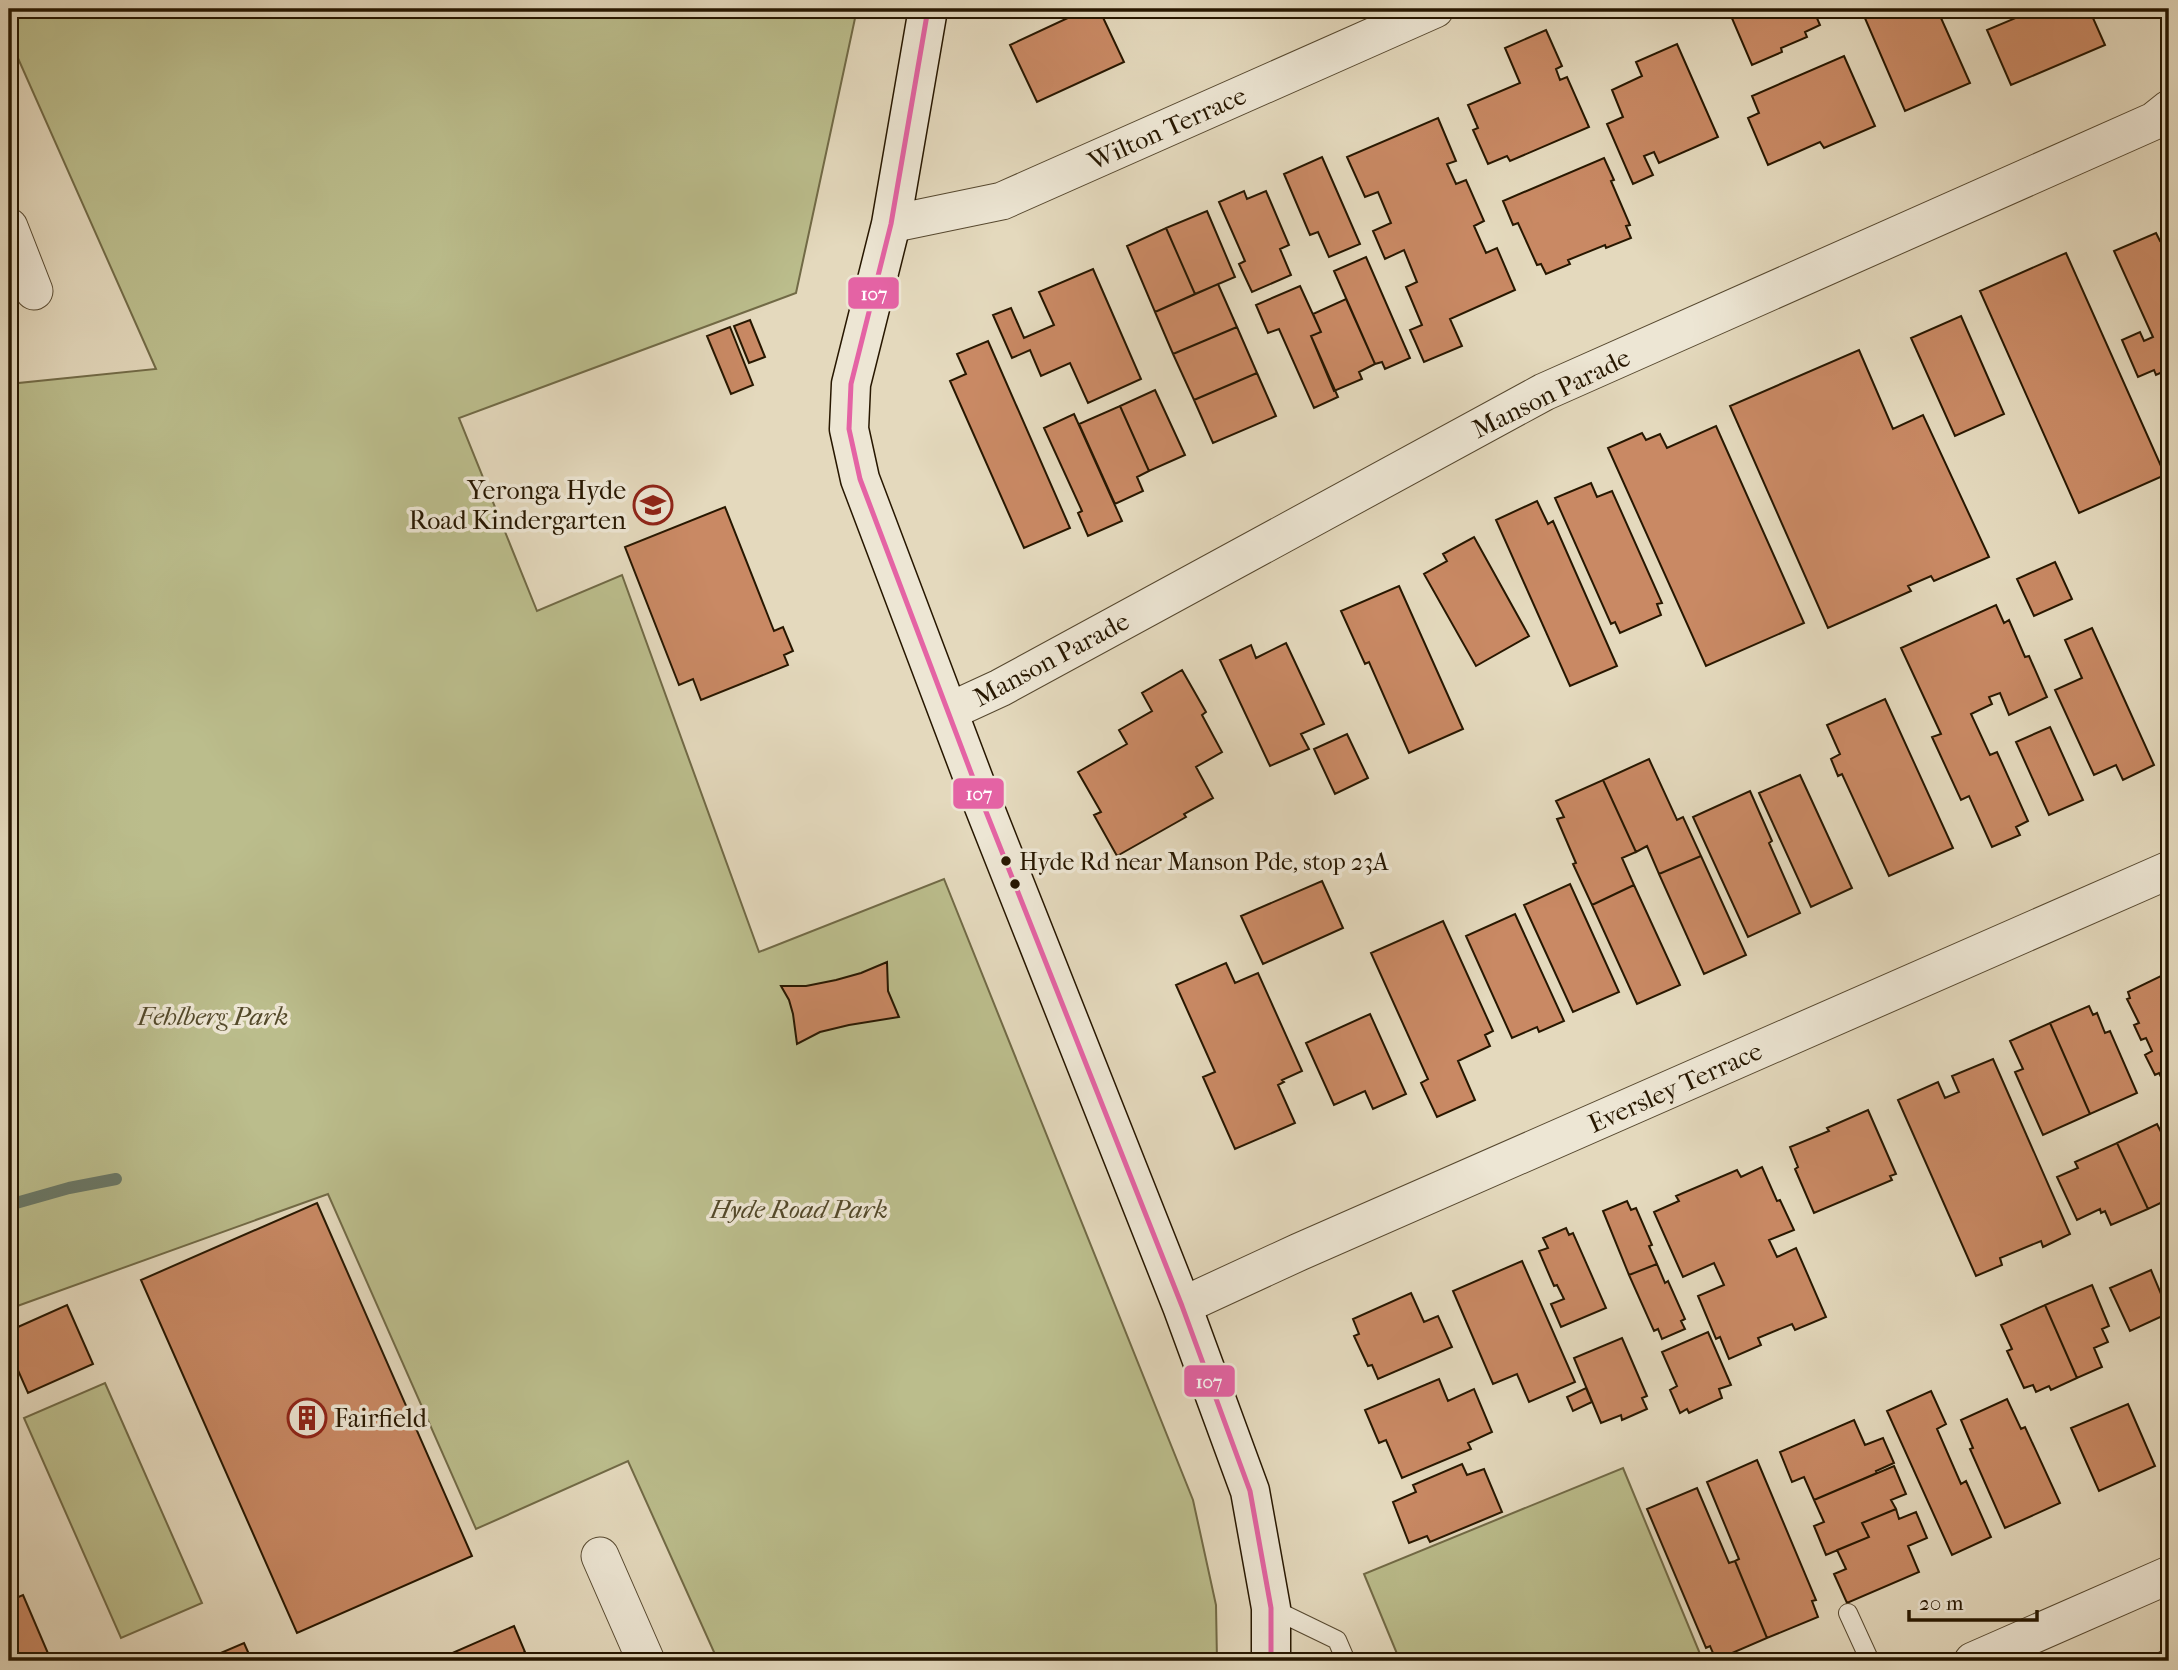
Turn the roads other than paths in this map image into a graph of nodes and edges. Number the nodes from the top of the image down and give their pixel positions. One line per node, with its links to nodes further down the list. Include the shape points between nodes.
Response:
1 (928, 9): 4 (street)
2 (1435, 9): 4 (street, Wilton Terrace, via 1002,201)
3 (2169, 109): 7 (street, Manson Parade, via 2154,121 1544,392)
4 (891, 224): 7 (street, via 850,384 849,429 860,479)
5 (9, 227): 6 (street)
6 (34, 291)
7 (950, 712): 9 (street)
8 (2169, 870): 9 (street, Eversley Terrace)
9 (1182, 1306): 12 (street, via 1250,1491)
10 (600, 1556): 14 (street)
11 (2169, 1575): 18 (street)
12 (1271, 1608): 15 (street); 16 (lane, via 1337,1640)
13 (1848, 1613): 17 (lane)
14 (646, 1661)
15 (1271, 1661)
16 (1346, 1661)
17 (1870, 1661)
18 (1973, 1661)

